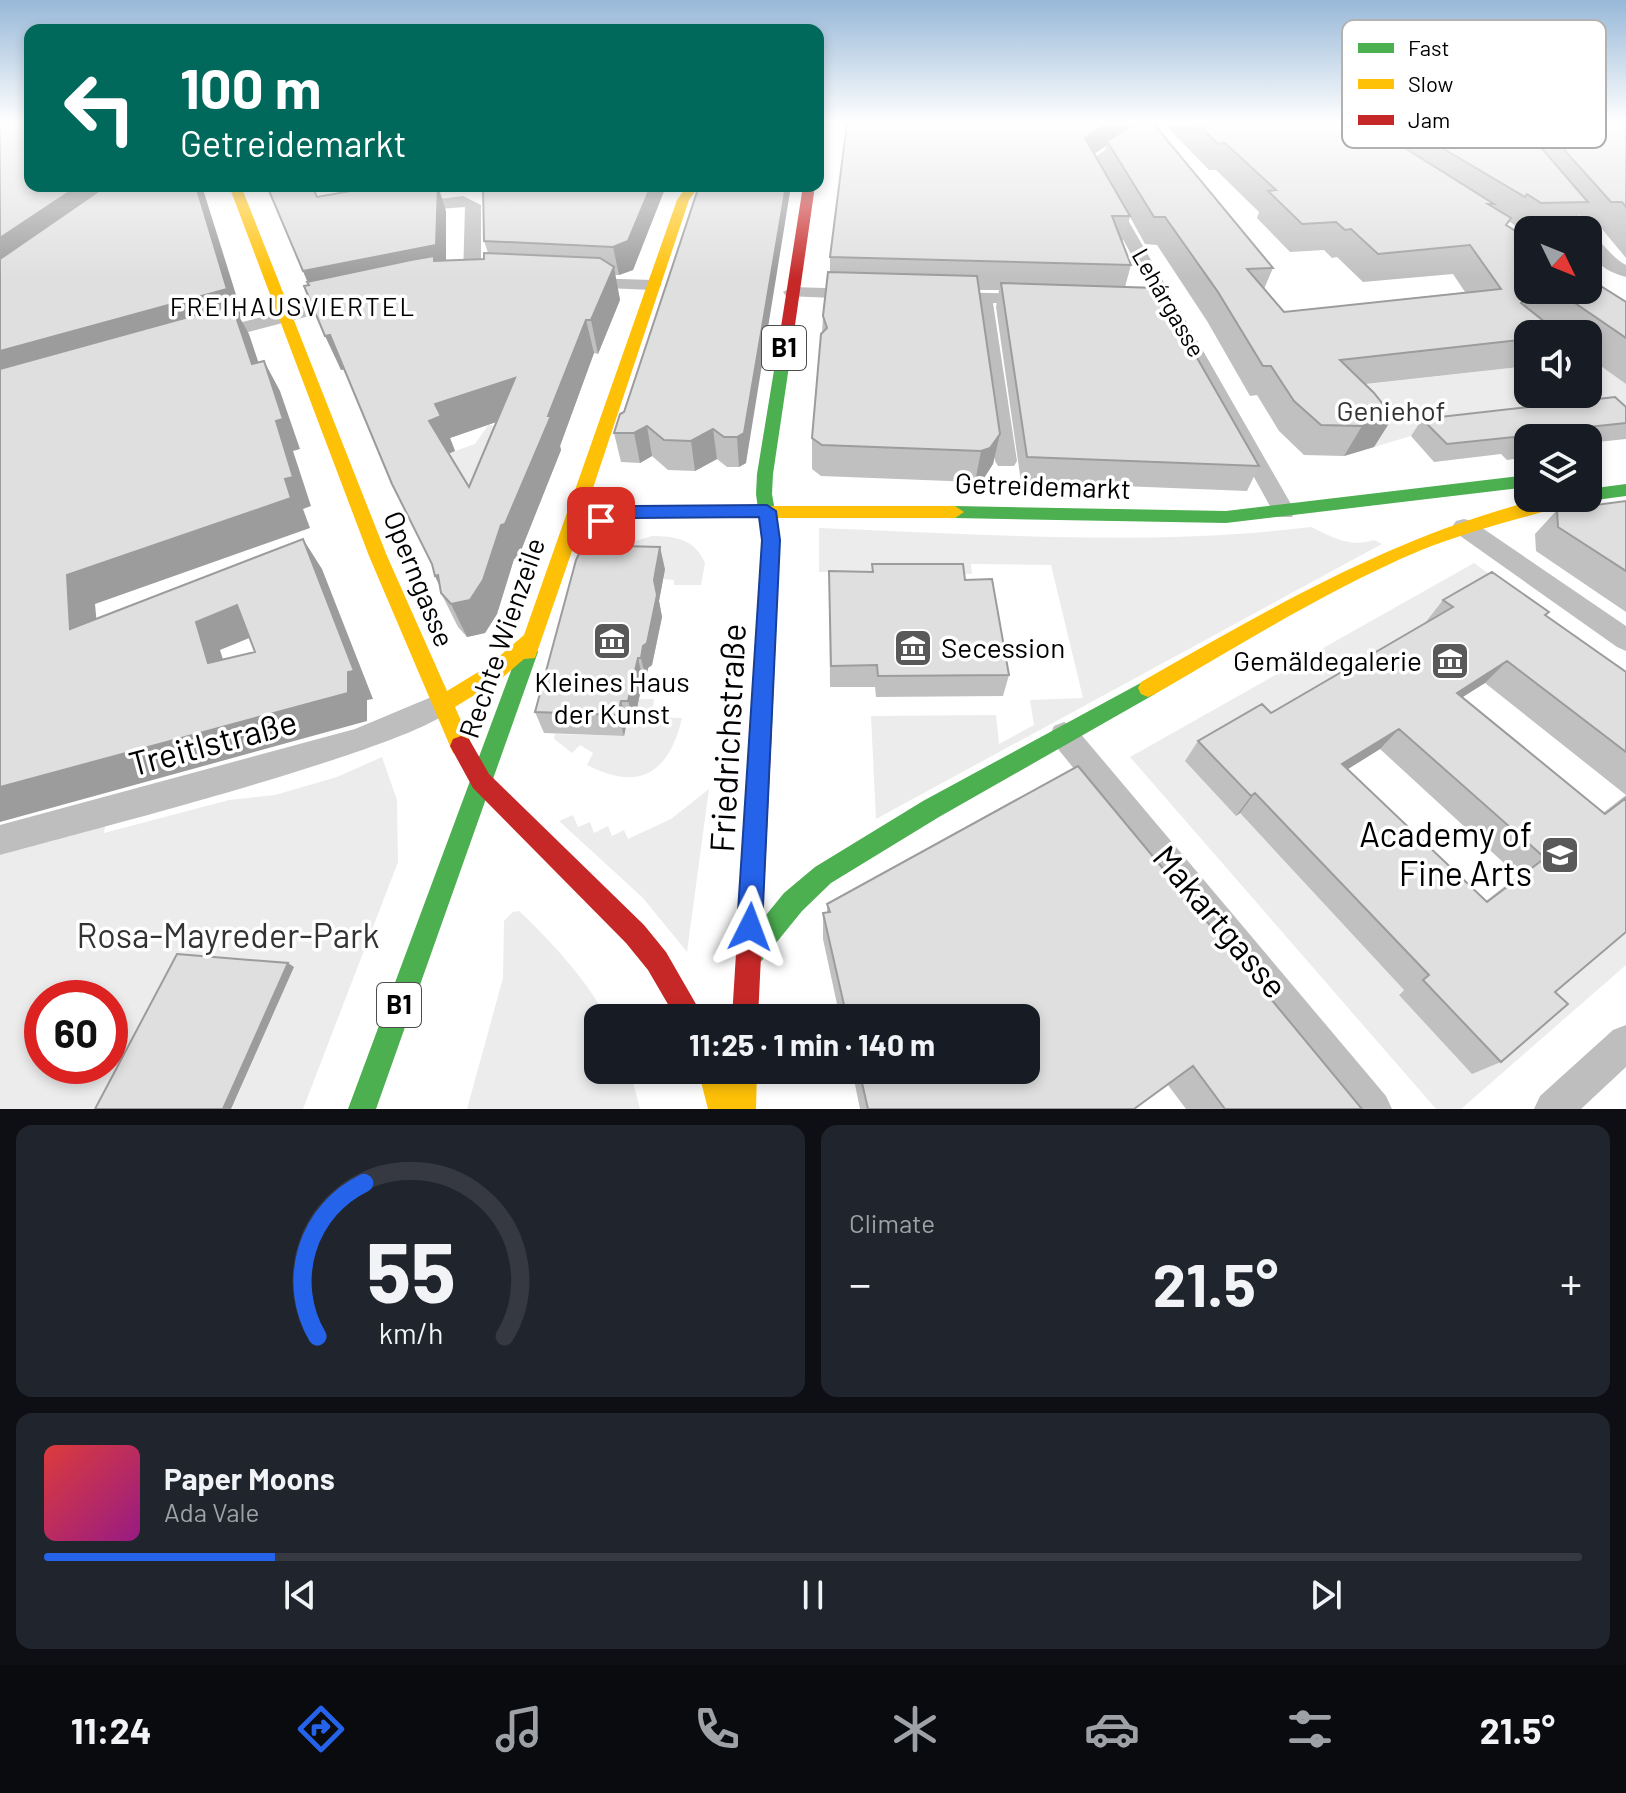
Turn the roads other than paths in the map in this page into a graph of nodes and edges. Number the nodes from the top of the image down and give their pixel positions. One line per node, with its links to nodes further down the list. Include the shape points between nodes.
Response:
1 (1094, 175): 29 (street, Lehárgasse, via 1160,303)
2 (1542, 182): 7 (street)
3 (237, 192): 21 (main road, Operngasse)
4 (689, 192): 14 (main road, Rechte Wienzeile / B1)
5 (808, 192): 15 (main road, B1)
6 (439, 204): 12 (street, via 473,205)
7 (1569, 216)
8 (1602, 257): 9 (street)
9 (1606, 262): 10 (street); 11 (street)
10 (1602, 263)
11 (1626, 272)
12 (473, 278)
13 (567, 282): 14 (street)
14 (653, 285): 31 (main road, Rechte Wienzeile / B1)
15 (792, 292): 16 (street); 28 (main road, B1, via 765,474)
16 (878, 294)
17 (938, 296): 19 (street)
18 (364, 297): 21 (street)
19 (983, 298): 20 (street); 23 (street)
20 (1044, 300)
21 (286, 314): 22 (street); 34 (main road, Operngasse)
22 (192, 341)
23 (1006, 461)
24 (1514, 483): 29 (main road, Getreidemarkt)
25 (1626, 490): 26 (main road)
26 (1602, 493)
27 (1514, 510): 30 (main road)
28 (767, 511): 29 (main road, Getreidemarkt, via 1157,518); 31 (main road, Getreidemarkt, via 635,512 601,521); 38 (main road, Friedrichstraße / B1, via 771,540)
29 (1284, 511)
30 (1464, 527): 33 (street); 35 (main road, via 1319,593)
31 (564, 547): 32 (main road, Rechte Wienzeile / B1)
32 (532, 640): 34 (main road, via 495,672); 36 (main road, Rechte Wienzeile / B1)
33 (1626, 640)
34 (441, 705): 36 (main road, Operngasse); 37 (street, Treitlstraße, via 355,742)
35 (1064, 735): 38 (main road, via 823,876 788,906); 47 (street, Makartgasse)
36 (481, 781): 39 (main road, Operngasse, via 635,934); 44 (main road, Rechte Wienzeile / B1)
37 (0, 840)
38 (748, 958): 40 (main road, Friedrichstraße / B1)
39 (683, 1004)
40 (746, 1004)
41 (1626, 1043): 48 (street)
42 (716, 1084): 45 (main road)
43 (743, 1084): 46 (main road)
44 (362, 1109)
45 (722, 1109)
46 (742, 1109)
47 (1373, 1109)
48 (1553, 1109)

